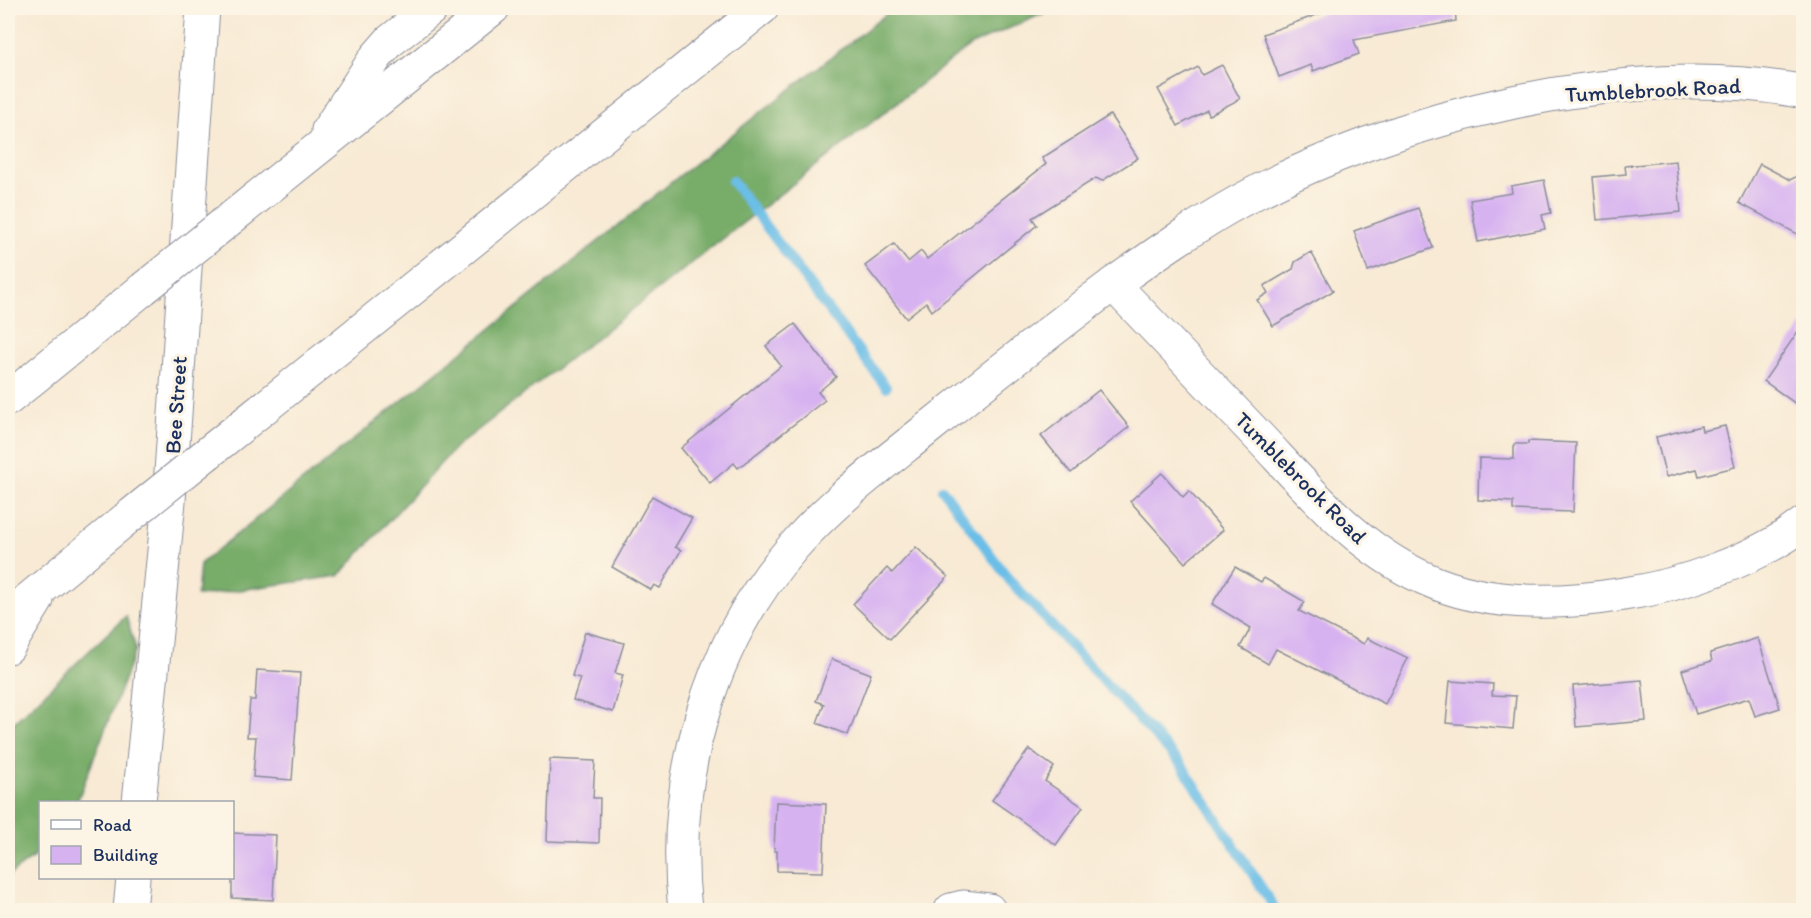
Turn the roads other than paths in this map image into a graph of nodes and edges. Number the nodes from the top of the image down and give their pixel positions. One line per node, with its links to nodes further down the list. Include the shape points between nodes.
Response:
1 (203, 8): 13 (main road, Bee Street, via 169,501)
2 (432, 8): 6 (main road, via 376,57)
3 (493, 8): 6 (main road)
4 (763, 8): 10 (main road, bridge)
5 (1803, 92): 7 (main road, Tumblebrook Road, via 1767,85 1696,83 1615,87 1531,98 1451,117 1376,139 1306,168 1179,237)
6 (317, 149): 8 (main road, bridge)
7 (1113, 284): 9 (main road, Tumblebrook Road, via 1331,513 1376,551 1424,579 1474,595 1531,602 1589,600 1646,591 1704,575); 16 (main road, Tumblebrook Road, via 825,512 792,548 756,598 730,644 695,742 682,845)
8 (8, 399)
9 (1803, 524)
10 (48, 583): 11 (main road); 12 (main road)
11 (8, 616)
12 (8, 647)
13 (139, 801)
14 (132, 879): 15 (main road)
15 (130, 910)
16 (685, 910)
17 (951, 910): 18 (main road)
18 (989, 910)

